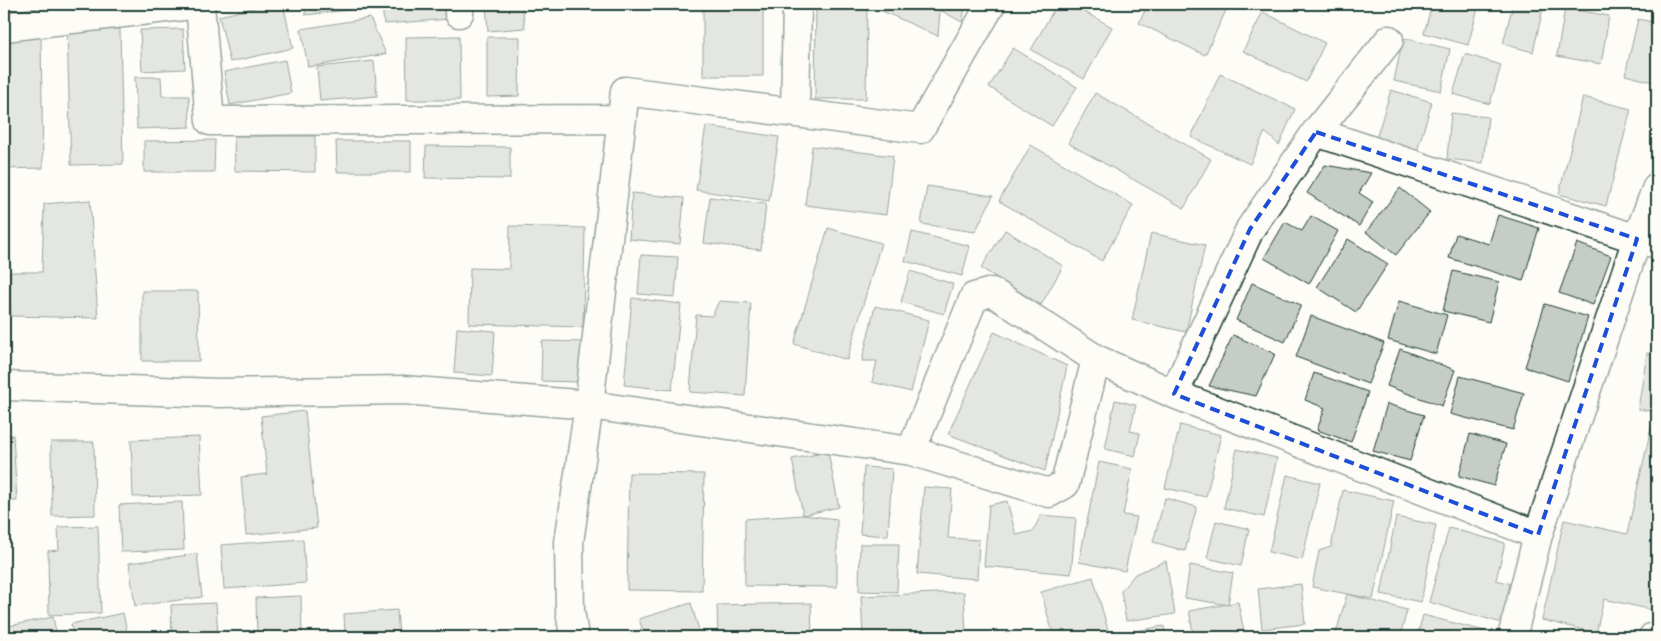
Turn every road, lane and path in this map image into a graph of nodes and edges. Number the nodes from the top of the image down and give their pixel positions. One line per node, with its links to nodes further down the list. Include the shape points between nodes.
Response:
1 (798, 4): 5 (street)
2 (991, 4): 5 (street, via 920,129)
3 (4, 27): 6 (street, via 200,4 210,121)
4 (1389, 40): 7 (street)
5 (795, 112): 6 (street, via 625,91)
6 (622, 119): 13 (street)
7 (1316, 132): 9 (street); 12 (street, via 1250,229)
8 (1657, 187): 9 (street)
9 (1647, 242): 15 (street)
10 (1096, 359): 12 (street); 14 (street, via 1065,484 1049,493); 14 (street, via 992,292 974,297)
11 (4, 386): 13 (street, via 220,394 403,390)
12 (1174, 394): 15 (street)
13 (590, 405): 14 (street); 17 (street, via 569,542 570,610)
14 (911, 451)
15 (1538, 535): 18 (street)
16 (1657, 636): 19 (street)
17 (574, 637)
18 (1512, 637)
19 (1654, 637)

